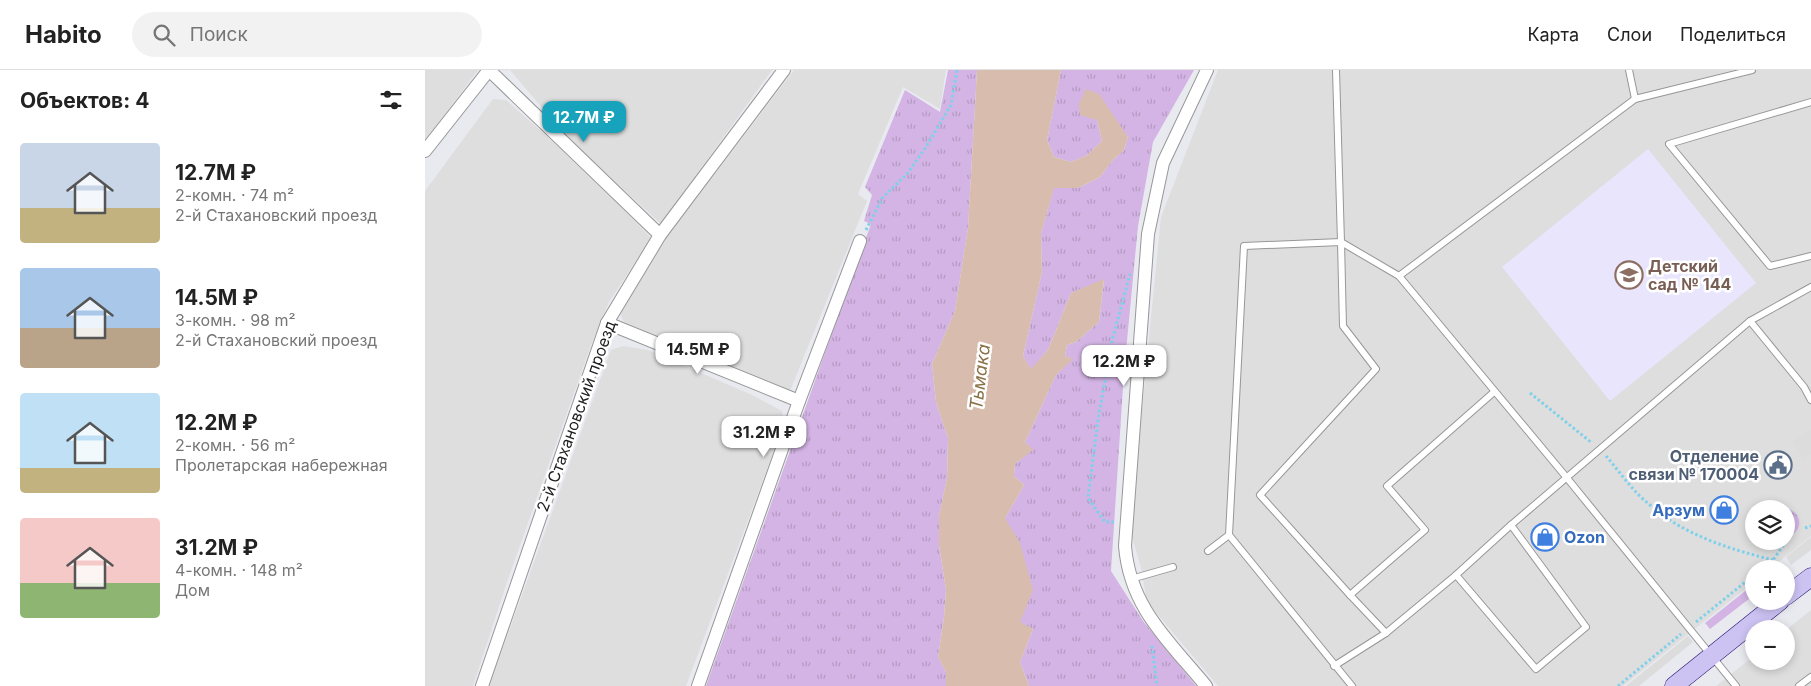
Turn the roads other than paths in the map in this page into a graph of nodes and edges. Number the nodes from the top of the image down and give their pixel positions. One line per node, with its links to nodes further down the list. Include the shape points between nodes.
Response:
1 (489, 70): 9 (street); 10 (street)
2 (784, 70): 10 (street, 2-й Стахановский проезд)
3 (1207, 70): 28 (street, via 1163,163 1148,234 1125,538)
4 (1336, 70): 12 (lane)
5 (1629, 70): 7 (lane)
6 (1752, 70): 7 (lane)
7 (1635, 99): 14 (lane)
8 (1811, 102): 13 (lane, via 1669,144 1770,266)
9 (425, 151)
10 (660, 235): 17 (street, 2-й Стахановский проезд)
11 (860, 241): 20 (street)
12 (1341, 242): 14 (lane); 23 (lane, via 1244,246); 30 (lane, via 1343,326 1376,369 1259,495)
13 (1811, 256)
14 (1399, 276): 18 (lane)
15 (1811, 287): 16 (lane)
16 (1750, 321): 19 (lane); 21 (lane)
17 (607, 323): 20 (street); 36 (street, 2-й Стахановский проезд)
18 (1495, 392): 21 (lane); 30 (lane, via 1387,486 1425,530)
19 (1811, 400)
20 (799, 401): 37 (street)
21 (1567, 478): 22 (lane); 33 (lane)
22 (1511, 525): 26 (lane); 26 (lane, via 1586,627 1536,669)
23 (1229, 535): 24 (lane); 34 (lane)
24 (1208, 552)
25 (1173, 567): 28 (lane)
26 (1456, 575): 32 (lane)
27 (1811, 577): 29 (main road)
28 (1131, 579): 38 (street, via 1149,618)
29 (1795, 589)
30 (1350, 595): 32 (lane)
31 (1769, 610): 33 (main road)
32 (1386, 633): 34 (lane)
33 (1711, 656): 40 (main road); 41 (lane)
34 (1334, 666): 39 (lane)
35 (1811, 677): 42 (lane)
36 (482, 686)
37 (698, 686)
38 (1206, 686)
39 (1352, 686)
40 (1674, 686)
41 (1736, 686)
42 (1799, 686)

